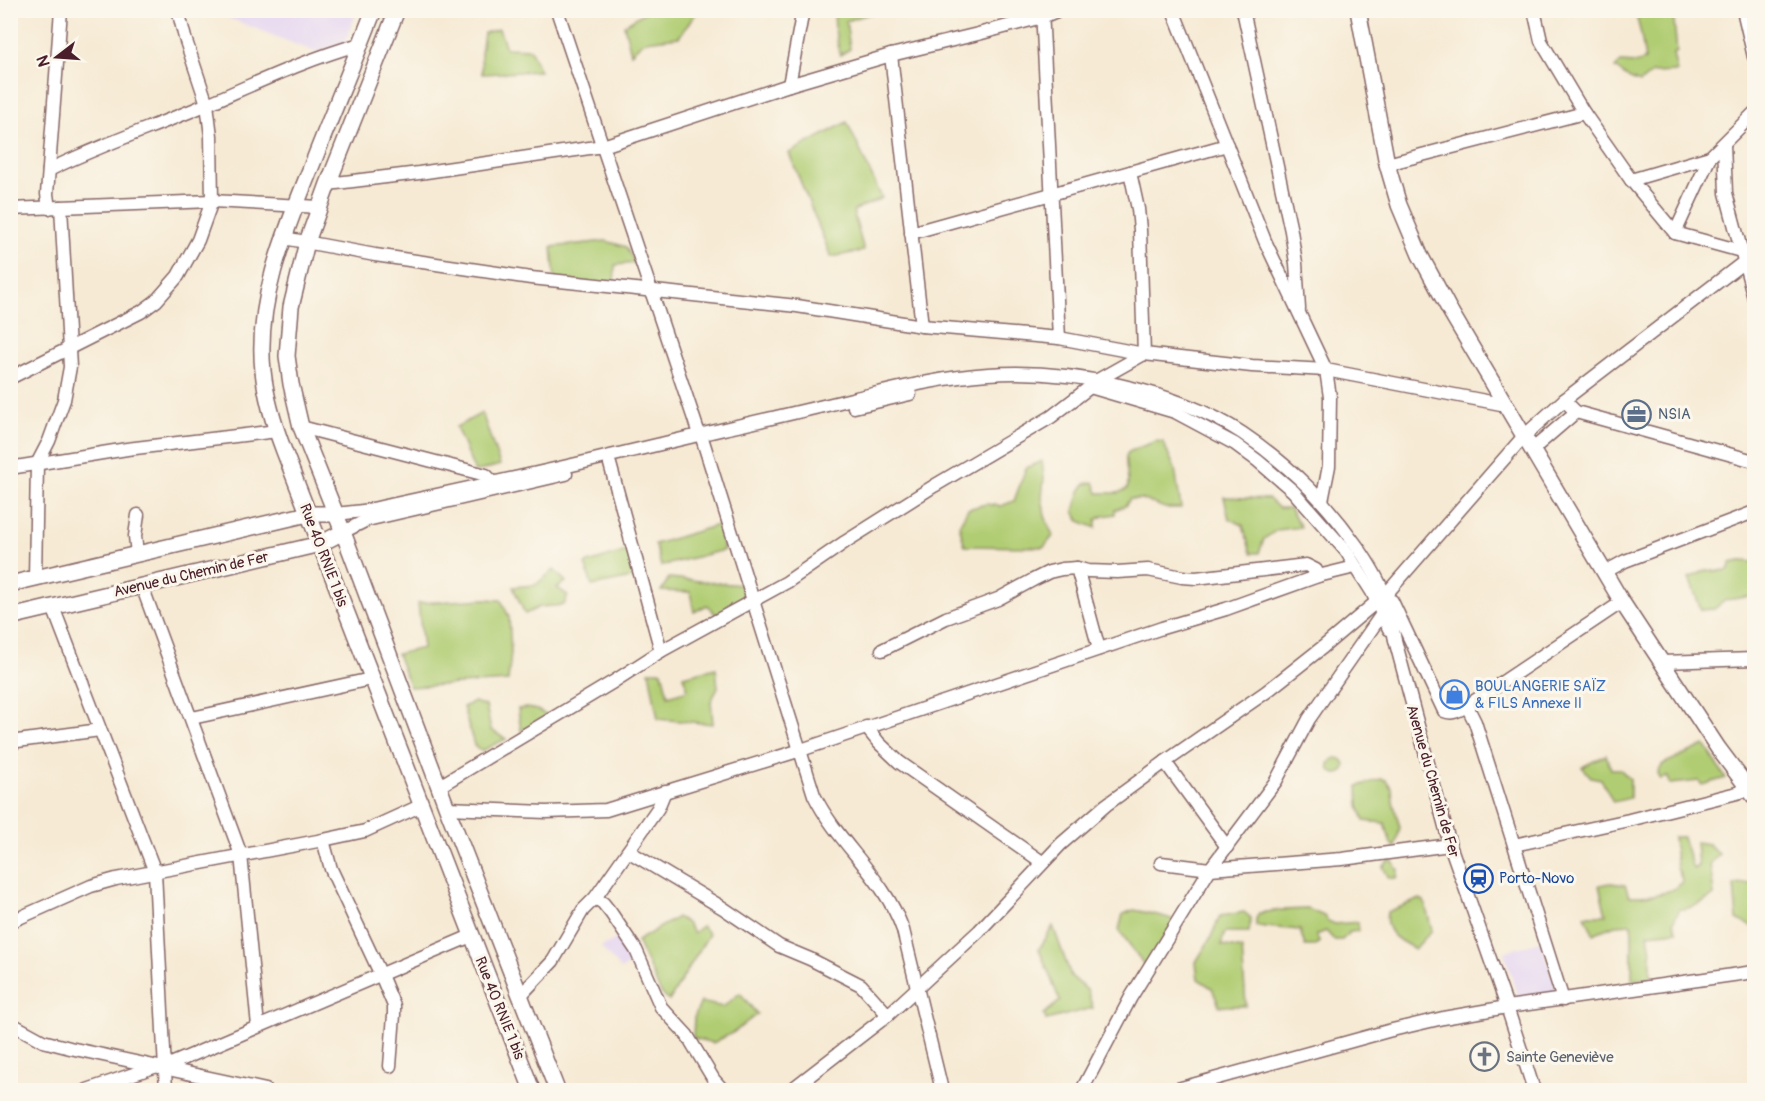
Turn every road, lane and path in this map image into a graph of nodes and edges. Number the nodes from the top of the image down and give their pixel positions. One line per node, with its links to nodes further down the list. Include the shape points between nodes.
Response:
1 (61, 10): 26 (street)
2 (178, 10): 18 (street)
3 (374, 10): 14 (main road, Rue 40 RNIE 1 bis)
4 (397, 10): 29 (main road, Rue 40 RNIE 1 bis)
5 (557, 10): 23 (street)
6 (803, 10): 17 (street)
7 (1059, 10): 13 (street)
8 (1173, 10): 22 (street)
9 (1244, 10): 44 (street, via 1291,231)
10 (1358, 10): 25 (main road)
11 (1534, 10): 19 (street, via 1541,41)
12 (1743, 10): 16 (street)
13 (1042, 14): 15 (street); 30 (street)
14 (360, 44): 18 (street, via 323,55); 32 (main road, Rue 40 RNIE 1 bis)
15 (891, 55): 17 (street); 36 (street)
16 (1755, 57)
17 (789, 85): 23 (street)
18 (207, 104): 26 (street); 31 (street)
19 (1584, 113): 25 (street); 28 (street)
20 (1755, 113): 21 (street)
21 (1724, 144): 24 (street); 41 (street, via 1726,193)
22 (1227, 145): 27 (street); 44 (street)
23 (603, 146): 29 (street); 42 (street)
24 (1710, 157): 28 (street); 37 (street)
25 (1387, 164): 53 (main road, via 1420,255)
26 (49, 170): 34 (street, via 47,194)
27 (1130, 172): 30 (street); 48 (street, via 1141,242)
28 (1631, 180): 37 (street)
29 (328, 184): 33 (main road, Rue 40 RNIE 1 bis)
30 (1052, 193): 36 (street); 46 (street)
31 (212, 201): 32 (street); 34 (street); 47 (street, via 194,248 168,288 141,312)
32 (296, 205): 33 (street); 38 (main road, Rue 40 RNIE 1 bis)
33 (320, 207): 39 (main road, Rue 40 RNIE 1 bis)
34 (55, 208): 35 (street); 47 (street)
35 (10, 209)
36 (911, 233): 45 (street)
37 (1675, 233): 41 (street)
38 (284, 238): 39 (street); 56 (main road, Rue 40 RNIE 1 bis, via 269,291 262,341 264,381)
39 (307, 242): 42 (street, via 531,278); 55 (main road, Rue 40 RNIE 1 bis, via 291,307 287,356)
40 (1755, 252): 41 (street)
41 (1743, 256): 43 (street); 52 (street)
42 (652, 290): 45 (street, via 797,306); 58 (street)
43 (1755, 298)
44 (1300, 316): 49 (street)
45 (922, 326): 46 (street)
46 (1059, 338): 48 (street)
47 (70, 348): 50 (street); 61 (street, via 64,400)
48 (1144, 354): 49 (street); 51 (street)
49 (1326, 370): 53 (street); 65 (street, via 1330,397 1329,466)
50 (10, 378)
51 (1093, 384): 58 (street, via 1031,378 945,385); 65 (street, via 1154,394 1208,415 1265,450); 74 (street, via 1175,412 1235,444 1293,491 1335,537); 82 (street, via 1051,417)
52 (1564, 400): 54 (street); 57 (street)
53 (1506, 405): 57 (main road)
54 (1576, 412): 59 (street); 60 (street)
55 (301, 427): 64 (street, via 486,475); 67 (main road, Rue 40 RNIE 1 bis)
56 (277, 431): 61 (street); 68 (main road, Rue 40 RNIE 1 bis)
57 (1524, 436): 59 (main road); 81 (street)
58 (701, 438): 62 (street); 64 (street); 82 (street)
59 (1533, 449): 76 (main road)
60 (1755, 461)
61 (37, 464): 63 (street); 78 (street)
62 (610, 464): 70 (street); 90 (street)
63 (10, 468)
64 (493, 482): 70 (street)
65 (1322, 501): 81 (street, via 1353,542)
66 (1755, 512): 76 (street)
67 (336, 513): 68 (main road, Avenue du Chemin de Fer); 70 (street, Avenue du Chemin de Fer); 71 (main road, Rue 40 RNIE 1 bis)
68 (308, 514): 72 (main road, Rue 40 RNIE 1 bis); 73 (main road, Avenue du Chemin de Fer)
69 (138, 515): 73 (street)
70 (365, 516): 71 (street, Avenue du Chemin de Fer)
71 (343, 532): 72 (main road, Avenue du Chemin de Fer); 101 (main road, Rue 40 RNIE 1 bis)
72 (320, 544): 80 (main road, Avenue du Chemin de Fer); 93 (main road, Rue 40 RNIE 1 bis)
73 (137, 554): 78 (main road, Avenue du Chemin de Fer)
74 (1355, 567): 77 (street); 81 (street)
75 (1077, 568): 77 (street, via 1088,572 1148,570 1196,578 1309,565); 88 (street); 89 (street, via 1049,572 998,600 946,618)
76 (1605, 572): 83 (main road)
77 (1318, 576): 88 (street)
78 (35, 579): 79 (main road, Avenue du Chemin de Fer)
79 (10, 584)
80 (142, 586): 84 (main road, Avenue du Chemin de Fer); 95 (street)
81 (1383, 596): 85 (street); 87 (street, via 1390,610); 94 (street, via 1444,711 1455,712); 100 (street, via 1266,692)
82 (754, 601): 90 (street); 99 (street)
83 (1622, 602): 92 (main road); 94 (street)
84 (52, 607): 86 (main road, Avenue du Chemin de Fer); 97 (street)
85 (1382, 614): 87 (street); 109 (street, via 1309,719 1276,781)
86 (10, 617)
87 (1395, 640): 107 (street, Avenue du Chemin de Fer)
88 (1099, 649): 96 (street)
89 (882, 650)
90 (661, 651): 101 (street)
91 (1755, 658): 92 (street)
92 (1662, 662): 103 (main road)
93 (371, 679): 95 (street); 104 (main road, Rue 40 RNIE 1 bis)
94 (1467, 706): 108 (street)
95 (192, 718): 111 (street)
96 (866, 727): 99 (street); 112 (street, via 906,767)
97 (100, 730): 98 (street); 115 (street)
98 (10, 742)
99 (801, 750): 102 (street); 121 (street, via 819,804 899,917)
100 (1165, 762): 109 (street); 112 (street, via 1106,805)
101 (438, 787): 105 (main road, Rue 40 RNIE 1 bis)
102 (665, 791): 105 (street, via 606,810); 110 (street)
103 (1752, 793): 108 (street)
104 (420, 806): 106 (street, via 365,831); 118 (main road, Rue 40 RNIE 1 bis)
105 (447, 808): 122 (main road, Rue 40 RNIE 1 bis)
106 (323, 840): 111 (street); 120 (street, via 331,869)
107 (1450, 845): 114 (street); 124 (street, Avenue du Chemin de Fer)
108 (1514, 845): 123 (street)
109 (1227, 847): 114 (street)
110 (628, 851): 116 (street); 125 (street, via 769,940 861,985)
111 (241, 855): 115 (street); 127 (street)
112 (1042, 862): 121 (street, via 979,931)
113 (1161, 863): 114 (street)
114 (1210, 870): 138 (street, via 1131,997)
115 (155, 872): 117 (street, via 91,886); 129 (street)
116 (595, 898): 122 (street, via 583,910 553,961); 135 (street, via 611,913 636,950 661,1007 687,1035)
117 (10, 922)
118 (471, 936): 120 (street); 133 (main road, Rue 40 RNIE 1 bis)
119 (1755, 972): 123 (street)
120 (381, 975): 127 (street); 128 (street, via 394,1006)
121 (917, 986): 125 (street); 137 (street)
122 (520, 996): 134 (main road, Rue 40 RNIE 1 bis)
123 (1563, 1000): 124 (street)
124 (1507, 1007): 139 (street, via 1388,1031); 140 (street, Avenue du Chemin de Fer)
125 (888, 1015): 136 (street)
126 (10, 1023): 129 (street, via 43,1041)
127 (258, 1026): 129 (street)
128 (390, 1066)
129 (159, 1067): 130 (street); 131 (street); 132 (street)
130 (87, 1090)
131 (166, 1090)
132 (266, 1090)
133 (532, 1090)
134 (557, 1090)
135 (723, 1090)
136 (791, 1090)
137 (942, 1090)
138 (1082, 1090)
139 (1174, 1090)
140 (1534, 1090)

